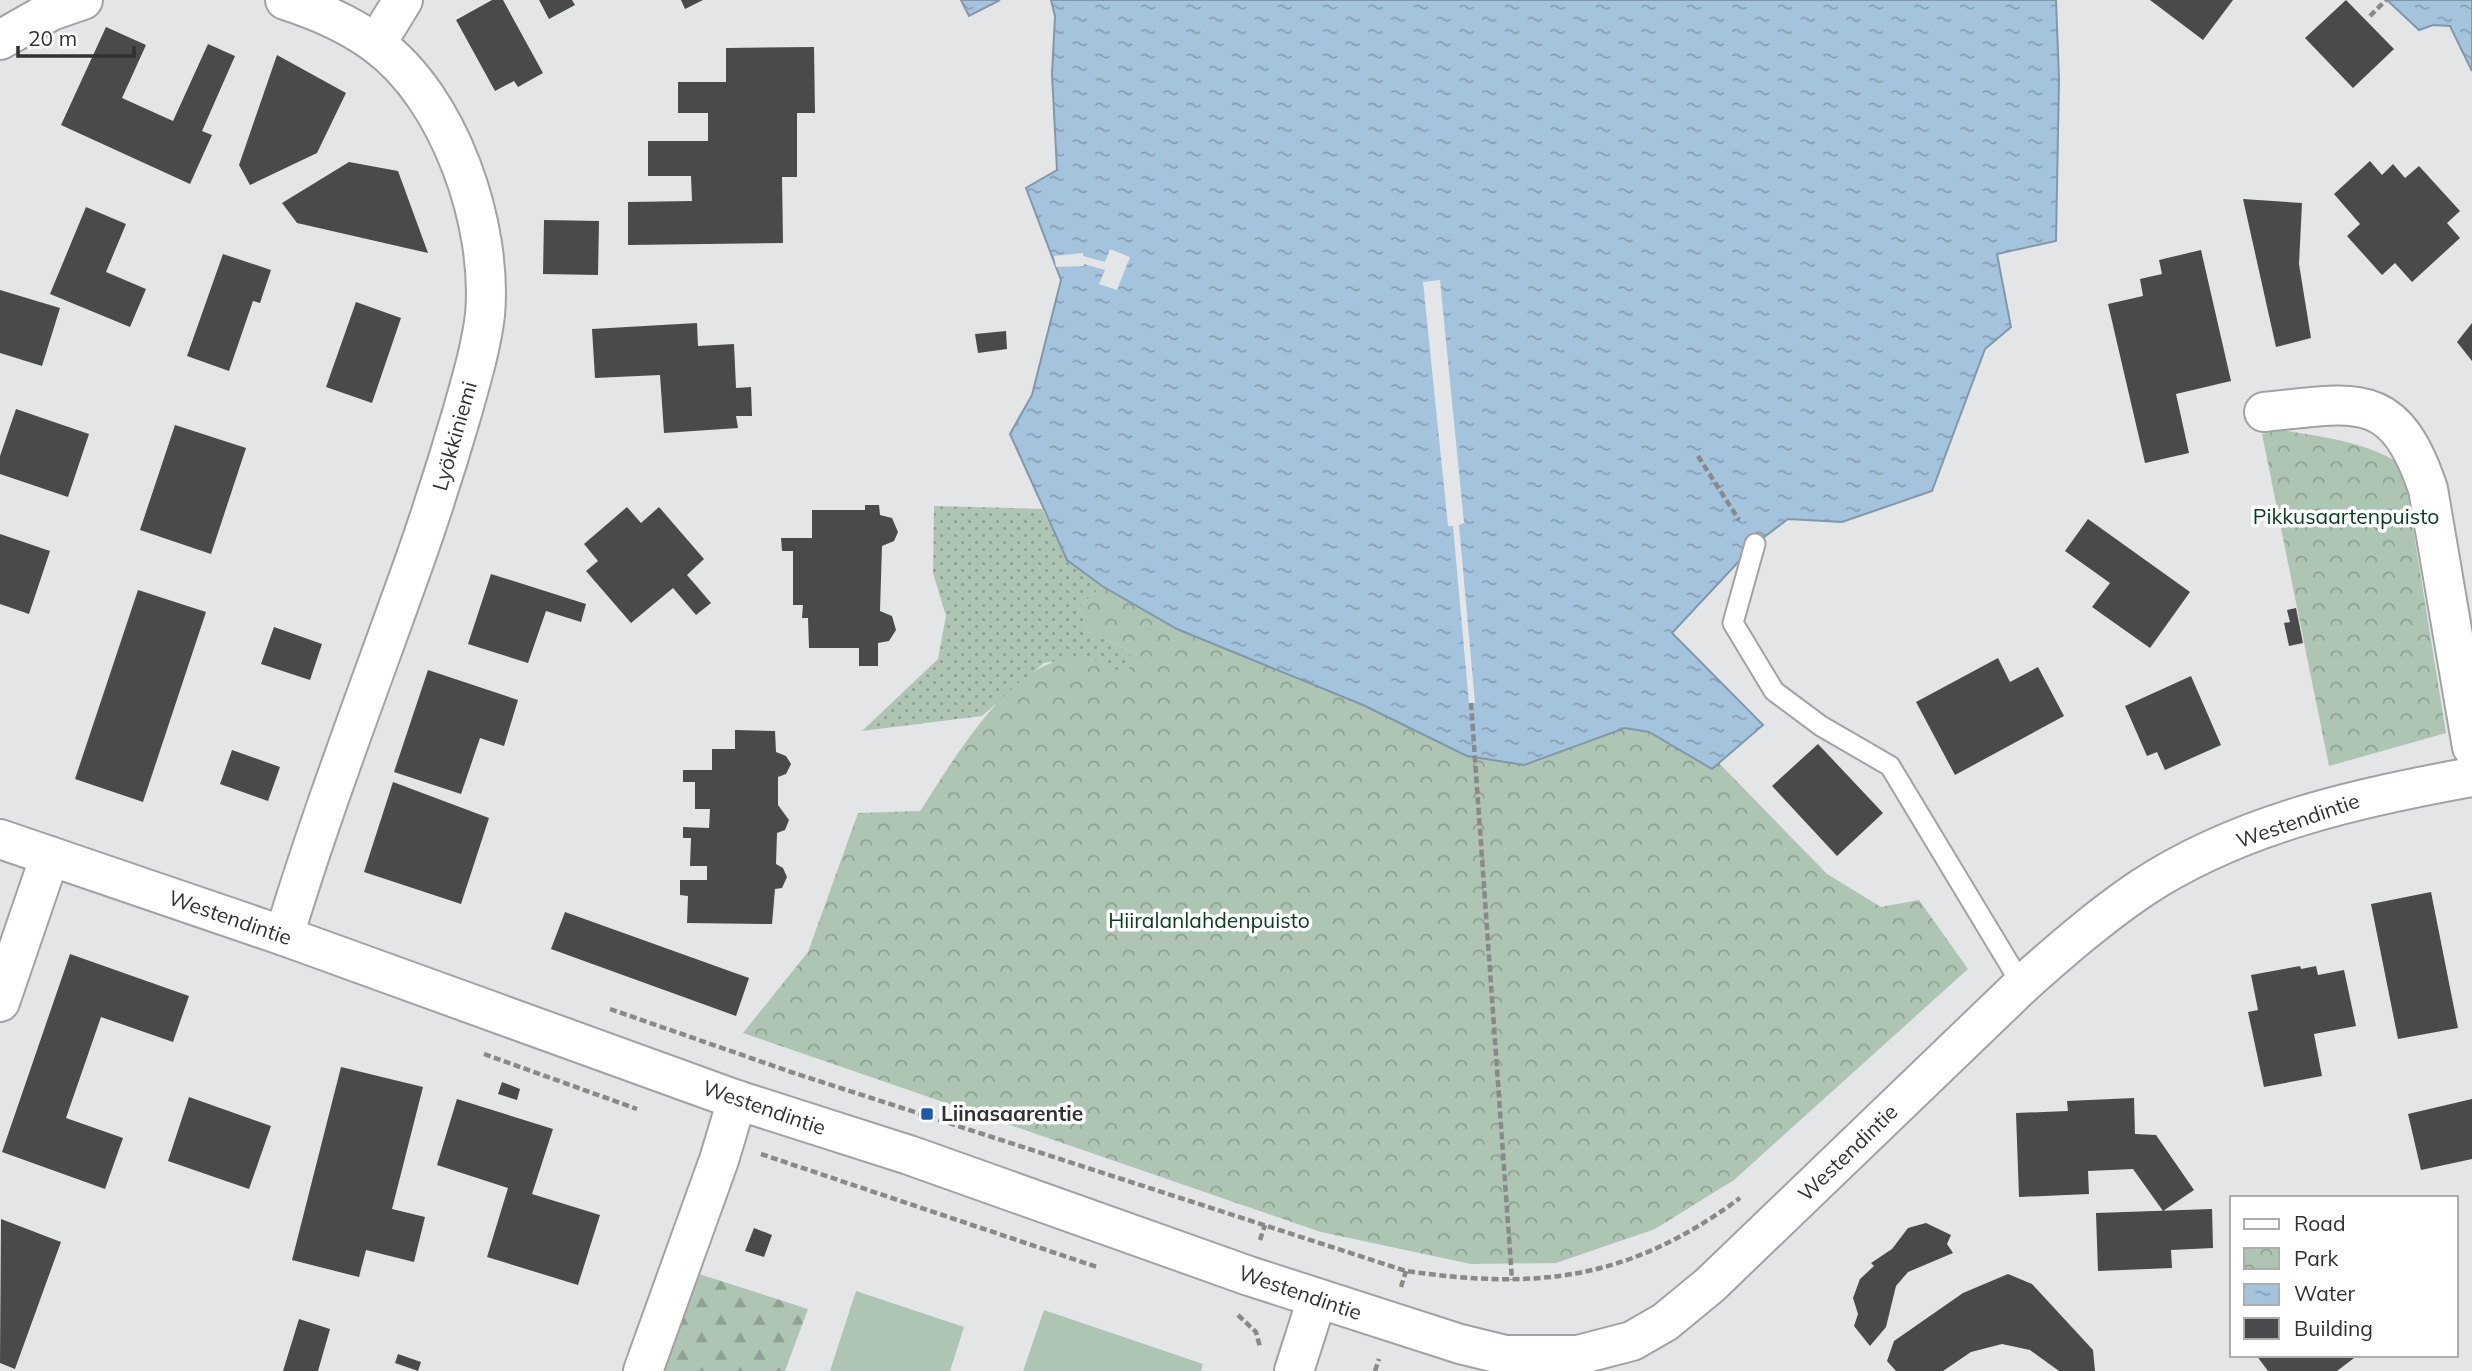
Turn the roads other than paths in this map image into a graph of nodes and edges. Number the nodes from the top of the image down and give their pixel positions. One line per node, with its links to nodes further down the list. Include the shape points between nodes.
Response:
1 (83, 0): 4 (street, via 51,11)
2 (285, 0): 5 (street, Lyökkiniemi, via 315,9)
3 (403, 0): 5 (street)
4 (0, 40)
5 (376, 44): 12 (street, Lyökkiniemi, via 410,78 445,129 470,185 483,246 485,316 438,495)
6 (2264, 412): 8 (street, via 2353,406 2379,412 2398,428 2428,489)
7 (1755, 544): 13 (lane, via 1733,623 1774,691 1821,726 1890,766)
8 (2472, 747)
9 (2472, 776): 13 (street, Westendintie, via 2381,793 2236,841 2143,888)
10 (0, 839): 11 (street, Westendintie)
11 (50, 856): 12 (street, Westendintie); 14 (street)
12 (284, 936): 15 (street, Westendintie)
13 (2022, 985): 16 (street, Westendintie, via 1710,1285 1633,1341 1578,1354 1505,1355)
14 (0, 1002)
15 (737, 1100): 16 (street, Westendintie, via 909,1155); 17 (street)
16 (1317, 1298): 18 (street)
17 (643, 1371)
18 (1294, 1371)

